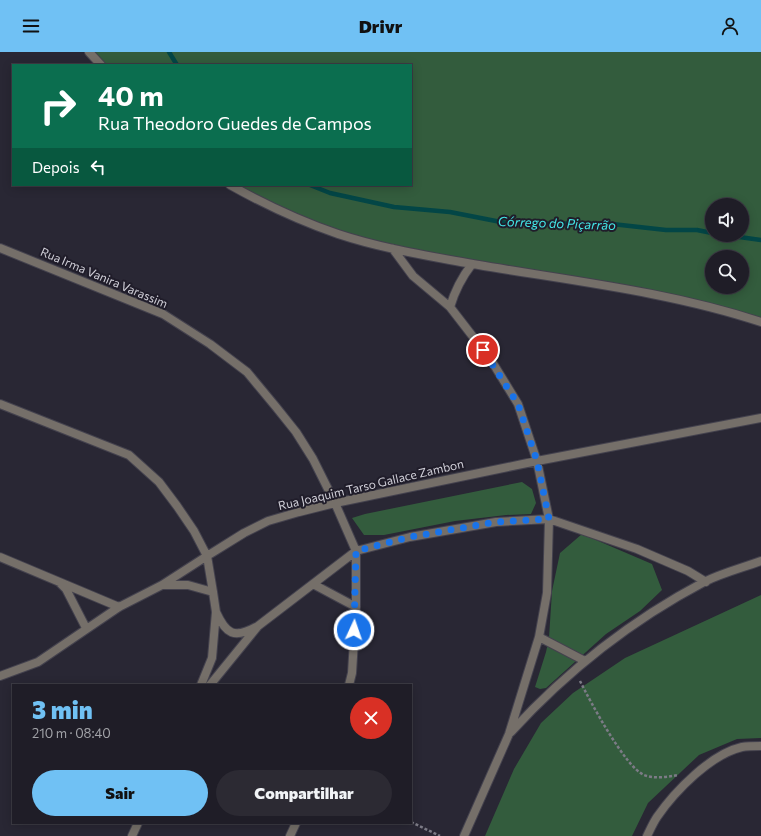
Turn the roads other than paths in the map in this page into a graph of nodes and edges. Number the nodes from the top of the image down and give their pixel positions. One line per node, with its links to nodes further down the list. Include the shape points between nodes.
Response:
1 (89, 52): 2 (street)
2 (100, 64)
3 (232, 186): 5 (street, via 272,208 338,234)
4 (0, 248): 12 (street, Rua Irma Vanira Varassim, via 163,314 210,344 247,372 296,432)
5 (393, 249): 6 (street); 7 (street, via 413,276)
6 (472, 264): 7 (street, via 461,278); 8 (street, via 646,293)
7 (450, 306): 11 (street, via 491,360 518,404)
8 (761, 322)
9 (0, 404): 15 (street, via 129,455 159,482 190,525)
10 (761, 418): 11 (street, Rua Joaquim Tarso Gallace Zambon)
11 (537, 461): 12 (street, Rua Joaquim Tarso Gallace Zambon); 13 (street)
12 (335, 503): 14 (street, Rua Irma Vanira Varassim); 15 (street, Rua Joaquim Tarso Gallace Zambon, via 268,521)
13 (549, 519): 14 (street, via 496,522 410,537); 19 (street, via 637,549 688,571); 28 (street, via 547,593)
14 (356, 551): 20 (street); 24 (street, Rua Irma Vanira Varassim)
15 (207, 556): 21 (street, Rua Joaquim Tarso Gallace Zambon); 22 (street)
16 (0, 557): 18 (street)
17 (761, 561): 19 (street)
18 (57, 580): 23 (street); 27 (street, via 66,589)
19 (706, 582): 30 (street, via 649,614)
20 (313, 584): 24 (street); 26 (street)
21 (162, 585): 22 (street, via 188,585); 23 (street, Rua Joaquim Tarso Gallace Zambon)
22 (213, 592): 25 (street)
23 (120, 607): 27 (street, Rua Joaquim Tarso Gallace Zambon)
24 (356, 607): 35 (street, Rua Irma Vanira Varassim)
25 (216, 612): 26 (street, via 221,623 231,632 247,632); 29 (street)
26 (258, 626): 31 (street)
27 (86, 628): 32 (street, Rua Joaquim Tarso Gallace Zambon, via 38,662)
28 (539, 637): 30 (street); 36 (street)
29 (212, 658): 31 (street, via 220,665); 33 (street)
30 (586, 661): 36 (street, via 536,704)
31 (228, 664): 34 (street)
32 (0, 676)
33 (201, 684)
34 (211, 684)
35 (349, 684)
36 (509, 734): 42 (street)
37 (761, 746): 43 (street, via 742,747 722,755 705,767 676,793 656,818)
38 (138, 824): 40 (street)
39 (296, 824): 41 (street)
40 (132, 836)
41 (290, 836)
42 (464, 836)
43 (647, 836)

